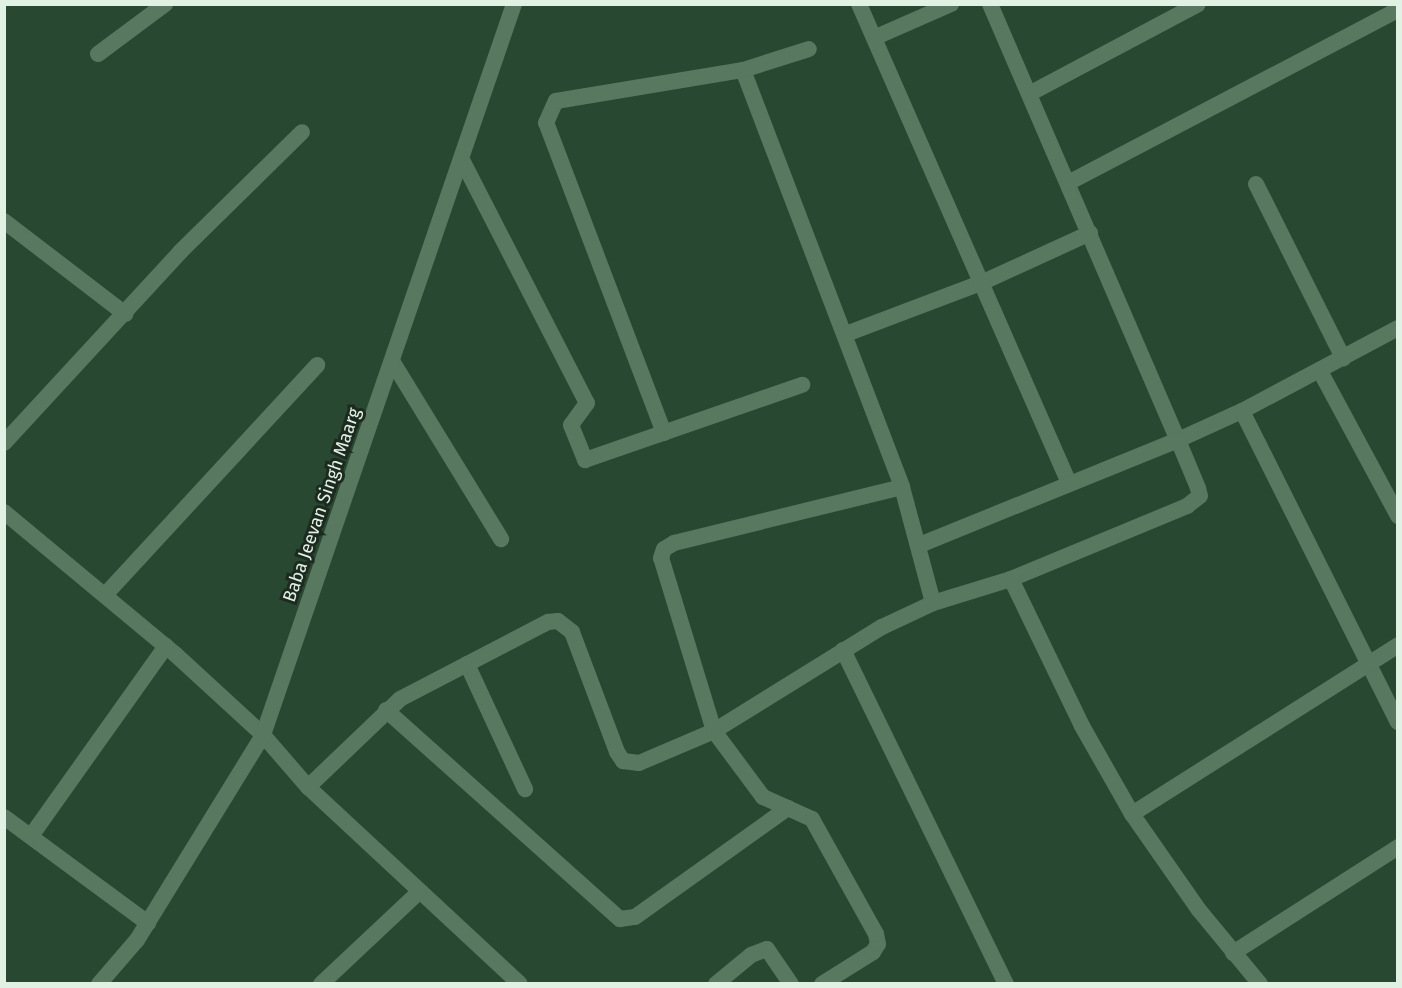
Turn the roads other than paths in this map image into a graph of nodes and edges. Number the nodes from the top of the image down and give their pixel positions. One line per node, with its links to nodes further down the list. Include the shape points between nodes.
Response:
1 (165, 4): 10 (street)
2 (514, 4): 14 (street, Baba Jeevan Singh Maarg)
3 (859, 4): 8 (street)
4 (951, 4): 8 (street)
5 (990, 4): 12 (street)
6 (1198, 4): 12 (street)
7 (1398, 10): 15 (street)
8 (876, 37): 19 (street)
9 (809, 49): 11 (street)
10 (98, 54)
11 (743, 70): 22 (street); 29 (street, via 556,101 546,123)
12 (1029, 94): 15 (street)
13 (302, 132): 20 (street, via 180,252)
14 (462, 160): 24 (street, Baba Jeevan Singh Maarg); 29 (street, via 587,403 571,425 585,460)
15 (1068, 183): 18 (street)
16 (1256, 184): 23 (street)
17 (4, 221): 20 (street)
18 (1089, 233): 19 (street); 30 (street)
19 (981, 283): 22 (street); 32 (street)
20 (125, 314): 31 (street)
21 (1398, 328): 23 (street)
22 (846, 334): 33 (street)
23 (1343, 358): 26 (street)
24 (392, 361): 36 (street); 49 (street, Baba Jeevan Singh Maarg)
25 (317, 365): 39 (street)
26 (1320, 370): 28 (street); 35 (street)
27 (802, 386): 29 (street)
28 (1242, 411): 30 (street); 44 (street)
29 (663, 433)
30 (1178, 440): 32 (street); 38 (street, via 1198,488 1200,496 1194,503)
31 (4, 443)
32 (1069, 483): 37 (street)
33 (902, 487): 37 (street); 48 (street, via 674,543 664,549 661,558)
34 (4, 512): 39 (street)
35 (1398, 516)
36 (501, 539)
37 (920, 545): 40 (street)
38 (1011, 579): 40 (street); 53 (street, via 1082,726)
39 (105, 595): 42 (street)
40 (933, 603): 43 (street)
41 (1398, 645): 44 (street)
42 (166, 646): 49 (street); 55 (street)
43 (843, 651): 48 (street); 66 (street)
44 (1369, 662): 47 (street); 53 (street)
45 (467, 664): 46 (street, via 419,688); 48 (street, via 548,622 558,621 572,632 623,761 639,763); 51 (street)
46 (387, 711): 50 (street); 52 (street, via 620,919 635,918)
47 (1398, 722)
48 (714, 731): 52 (street, via 763,797)
49 (263, 735): 50 (street); 58 (street, Baba Jeevan Singh Maarg)
50 (308, 787): 57 (street)
51 (525, 789)
52 (788, 808): 65 (street, via 812,819 878,944 873,952)
53 (1132, 814): 59 (street)
54 (4, 817): 55 (street)
55 (31, 836): 58 (street)
56 (1398, 847): 59 (street)
57 (419, 892): 61 (street); 62 (street)
58 (148, 923): 60 (street, Baba Jeevan Singh Maarg, via 119,965)
59 (1233, 953): 67 (street)
60 (99, 984)
61 (321, 984)
62 (520, 984)
63 (716, 984): 64 (street, via 751,955 767,949)
64 (791, 984)
65 (822, 984)
66 (1006, 984)
67 (1260, 984)

